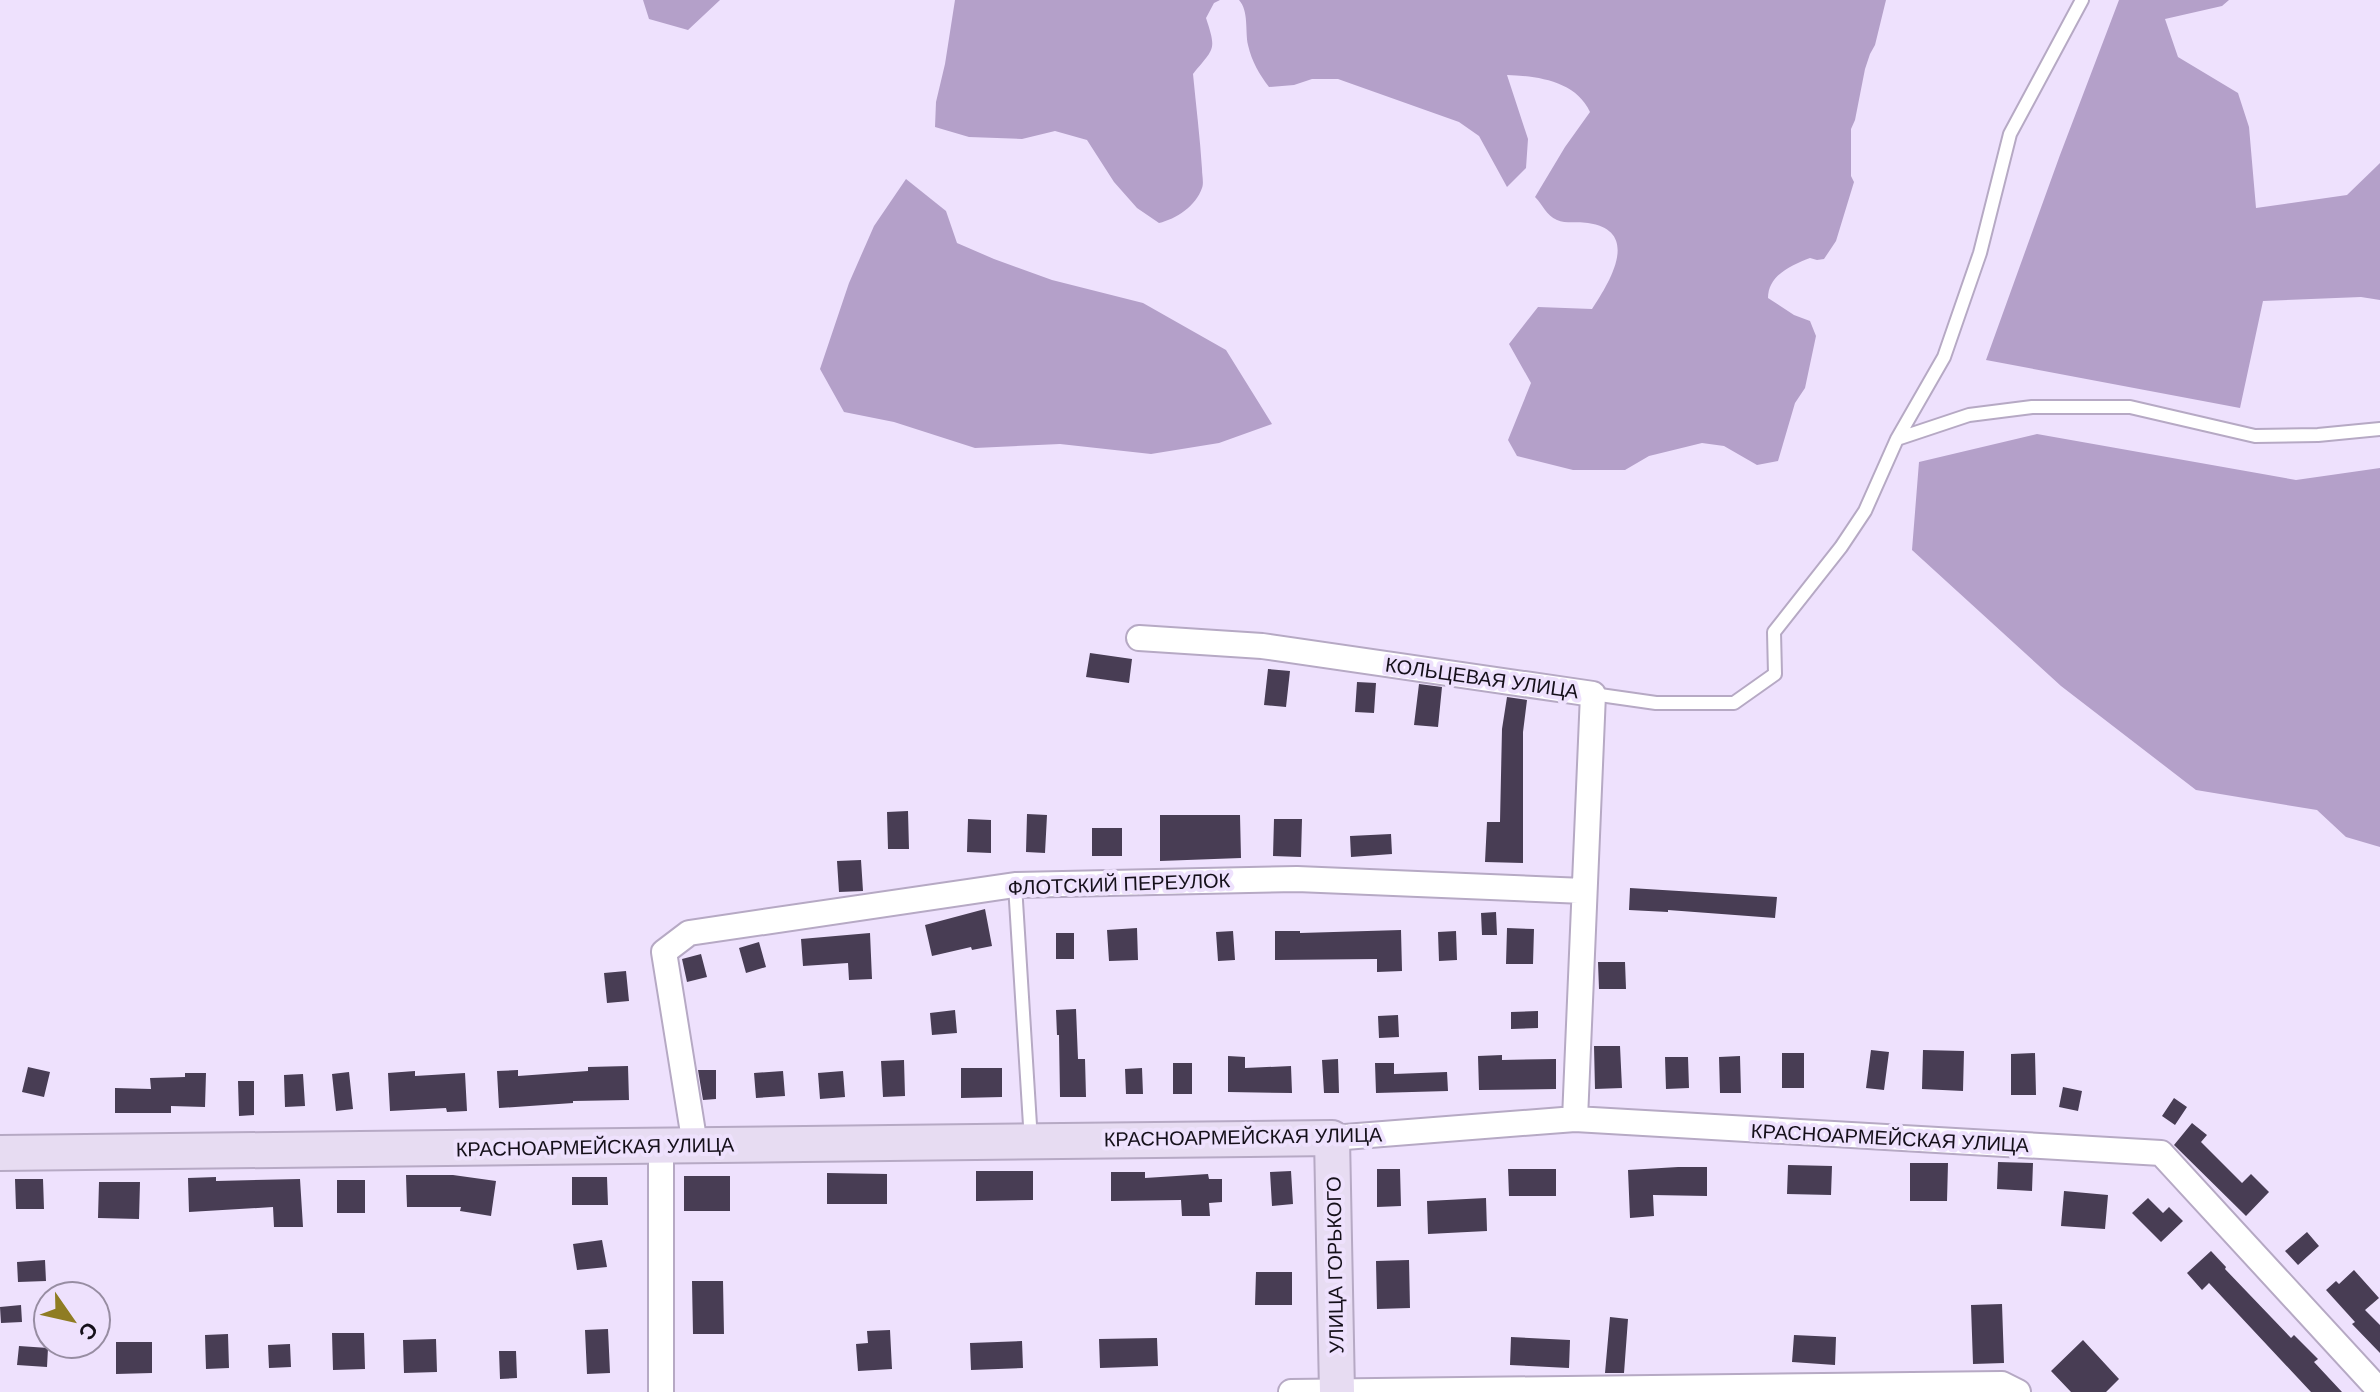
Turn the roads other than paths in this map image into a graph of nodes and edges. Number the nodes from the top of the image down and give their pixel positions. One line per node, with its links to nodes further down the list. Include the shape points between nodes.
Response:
1 (2082, 0): 3 (lane, via 2010,134 1980,253 1944,357)
2 (2380, 429): 3 (lane, via 2255,436 2130,407 2032,407 1969,415)
3 (1897, 439): 5 (lane, via 1865,511 1774,632 1775,674 1734,703 1656,703)
4 (1139, 638): 5 (street, КОЛЬЦЕВАЯ УЛИЦА, via 1262,646)
5 (1593, 694): 7 (street, КОЛЬЦЕВАЯ УЛИЦА)
6 (1015, 885): 7 (street, ФЛОТСКИЙ ПЕРЕУЛОК, via 1297,879); 10 (lane); 11 (street, ФЛОТСКИЙ ПЕРЕУЛОК, via 689,933 664,952)
7 (1584, 891): 8 (street, КОЛЬЦЕВАЯ УЛИЦА)
8 (1575, 1119): 9 (street, КРАСНОАРМЕЙСКАЯ УЛИЦА); 15 (street, КРАСНОАРМЕЙСКАЯ УЛИЦА, via 2161,1153)
9 (1332, 1138): 10 (street, КРАСНОАРМЕЙСКАЯ УЛИЦА); 14 (street, УЛИЦА ГОРЬКОГО)
10 (1031, 1141): 11 (street, КРАСНОАРМЕЙСКАЯ УЛИЦА)
11 (695, 1145): 12 (street, КРАСНОАРМЕЙСКАЯ УЛИЦА)
12 (661, 1147): 13 (street, КРАСНОАРМЕЙСКАЯ УЛИЦА); 16 (street)
13 (0, 1153)
14 (1337, 1391): 17 (street); 18 (street, via 2002,1384)
15 (2380, 1391)
16 (661, 1392)
17 (1291, 1392)
18 (2018, 1392)

